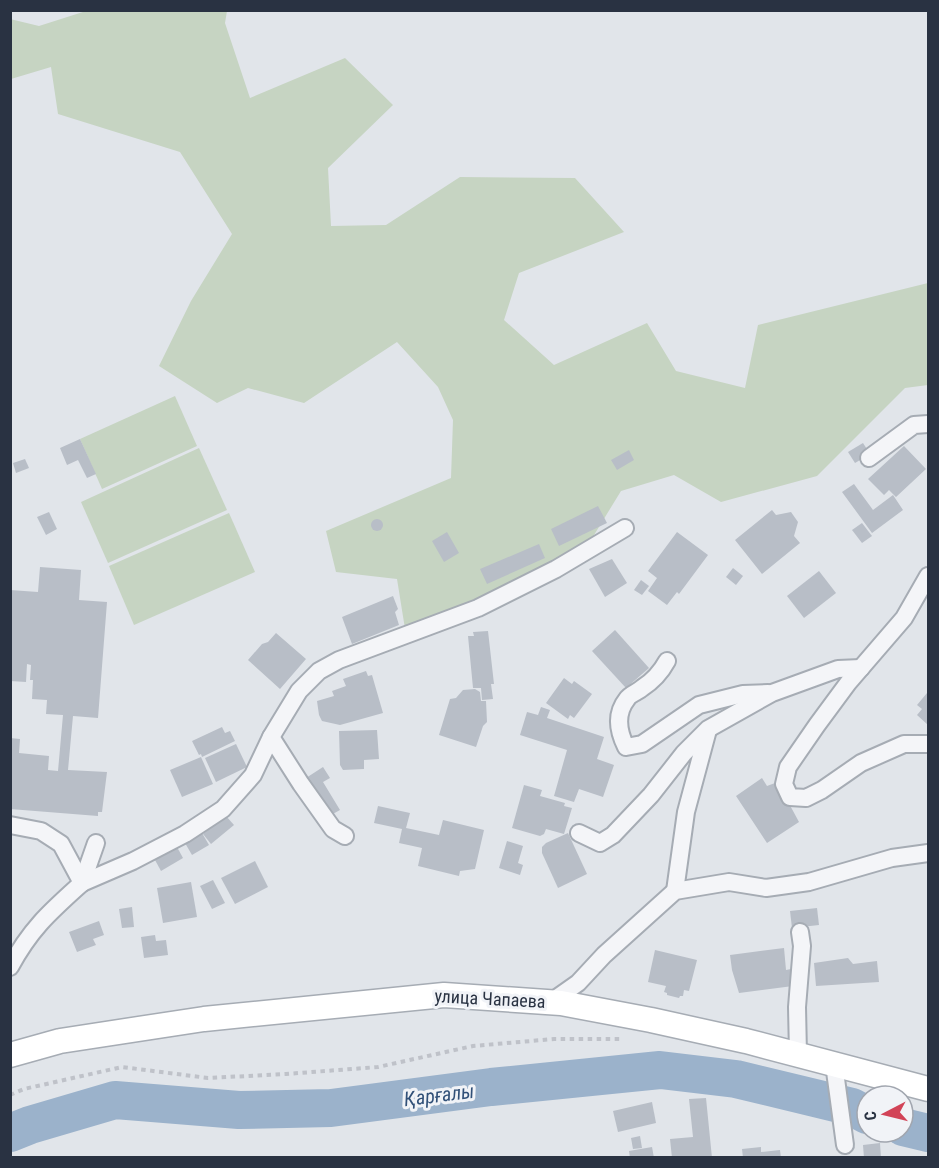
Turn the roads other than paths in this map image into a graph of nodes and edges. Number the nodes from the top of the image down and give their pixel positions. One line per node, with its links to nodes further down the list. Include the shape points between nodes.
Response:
1 (928, 424): 2 (street, via 914,425)
2 (869, 458)
3 (626, 528): 9 (street, via 478,608 319,671 299,691)
4 (928, 576): 6 (street, via 904,618)
5 (667, 661): 7 (street, via 660,673 627,698 618,716 626,747 642,744 699,705 743,694)
6 (861, 668): 7 (street, via 838,669); 10 (street, via 789,767 784,784 790,797 806,798 861,763 904,744)
7 (772, 693): 8 (street)
8 (708, 729): 12 (street, via 613,835 600,843); 17 (street, via 686,812)
9 (271, 737): 13 (street, via 333,829); 16 (street, via 253,775 223,809 171,842)
10 (927, 744)
11 (10, 825): 16 (street, via 40,831 61,844)
12 (579, 833)
13 (345, 836)
14 (96, 843): 16 (street)
15 (928, 853): 17 (street, via 892,858 808,882 766,888 729,882)
16 (82, 883): 19 (street, via 41,920)
17 (675, 891): 20 (street, via 578,983)
18 (800, 932): 21 (street)
19 (10, 967)
20 (551, 1002): 21 (street, улица Чапаева); 22 (street, улица Чапаева, via 444,994 204,1019 60,1041)
21 (798, 1054): 23 (street, улица Чапаева)
22 (10, 1055)
23 (834, 1064): 24 (street, улица Чапаева); 25 (street)
24 (928, 1089)
25 (845, 1145)

